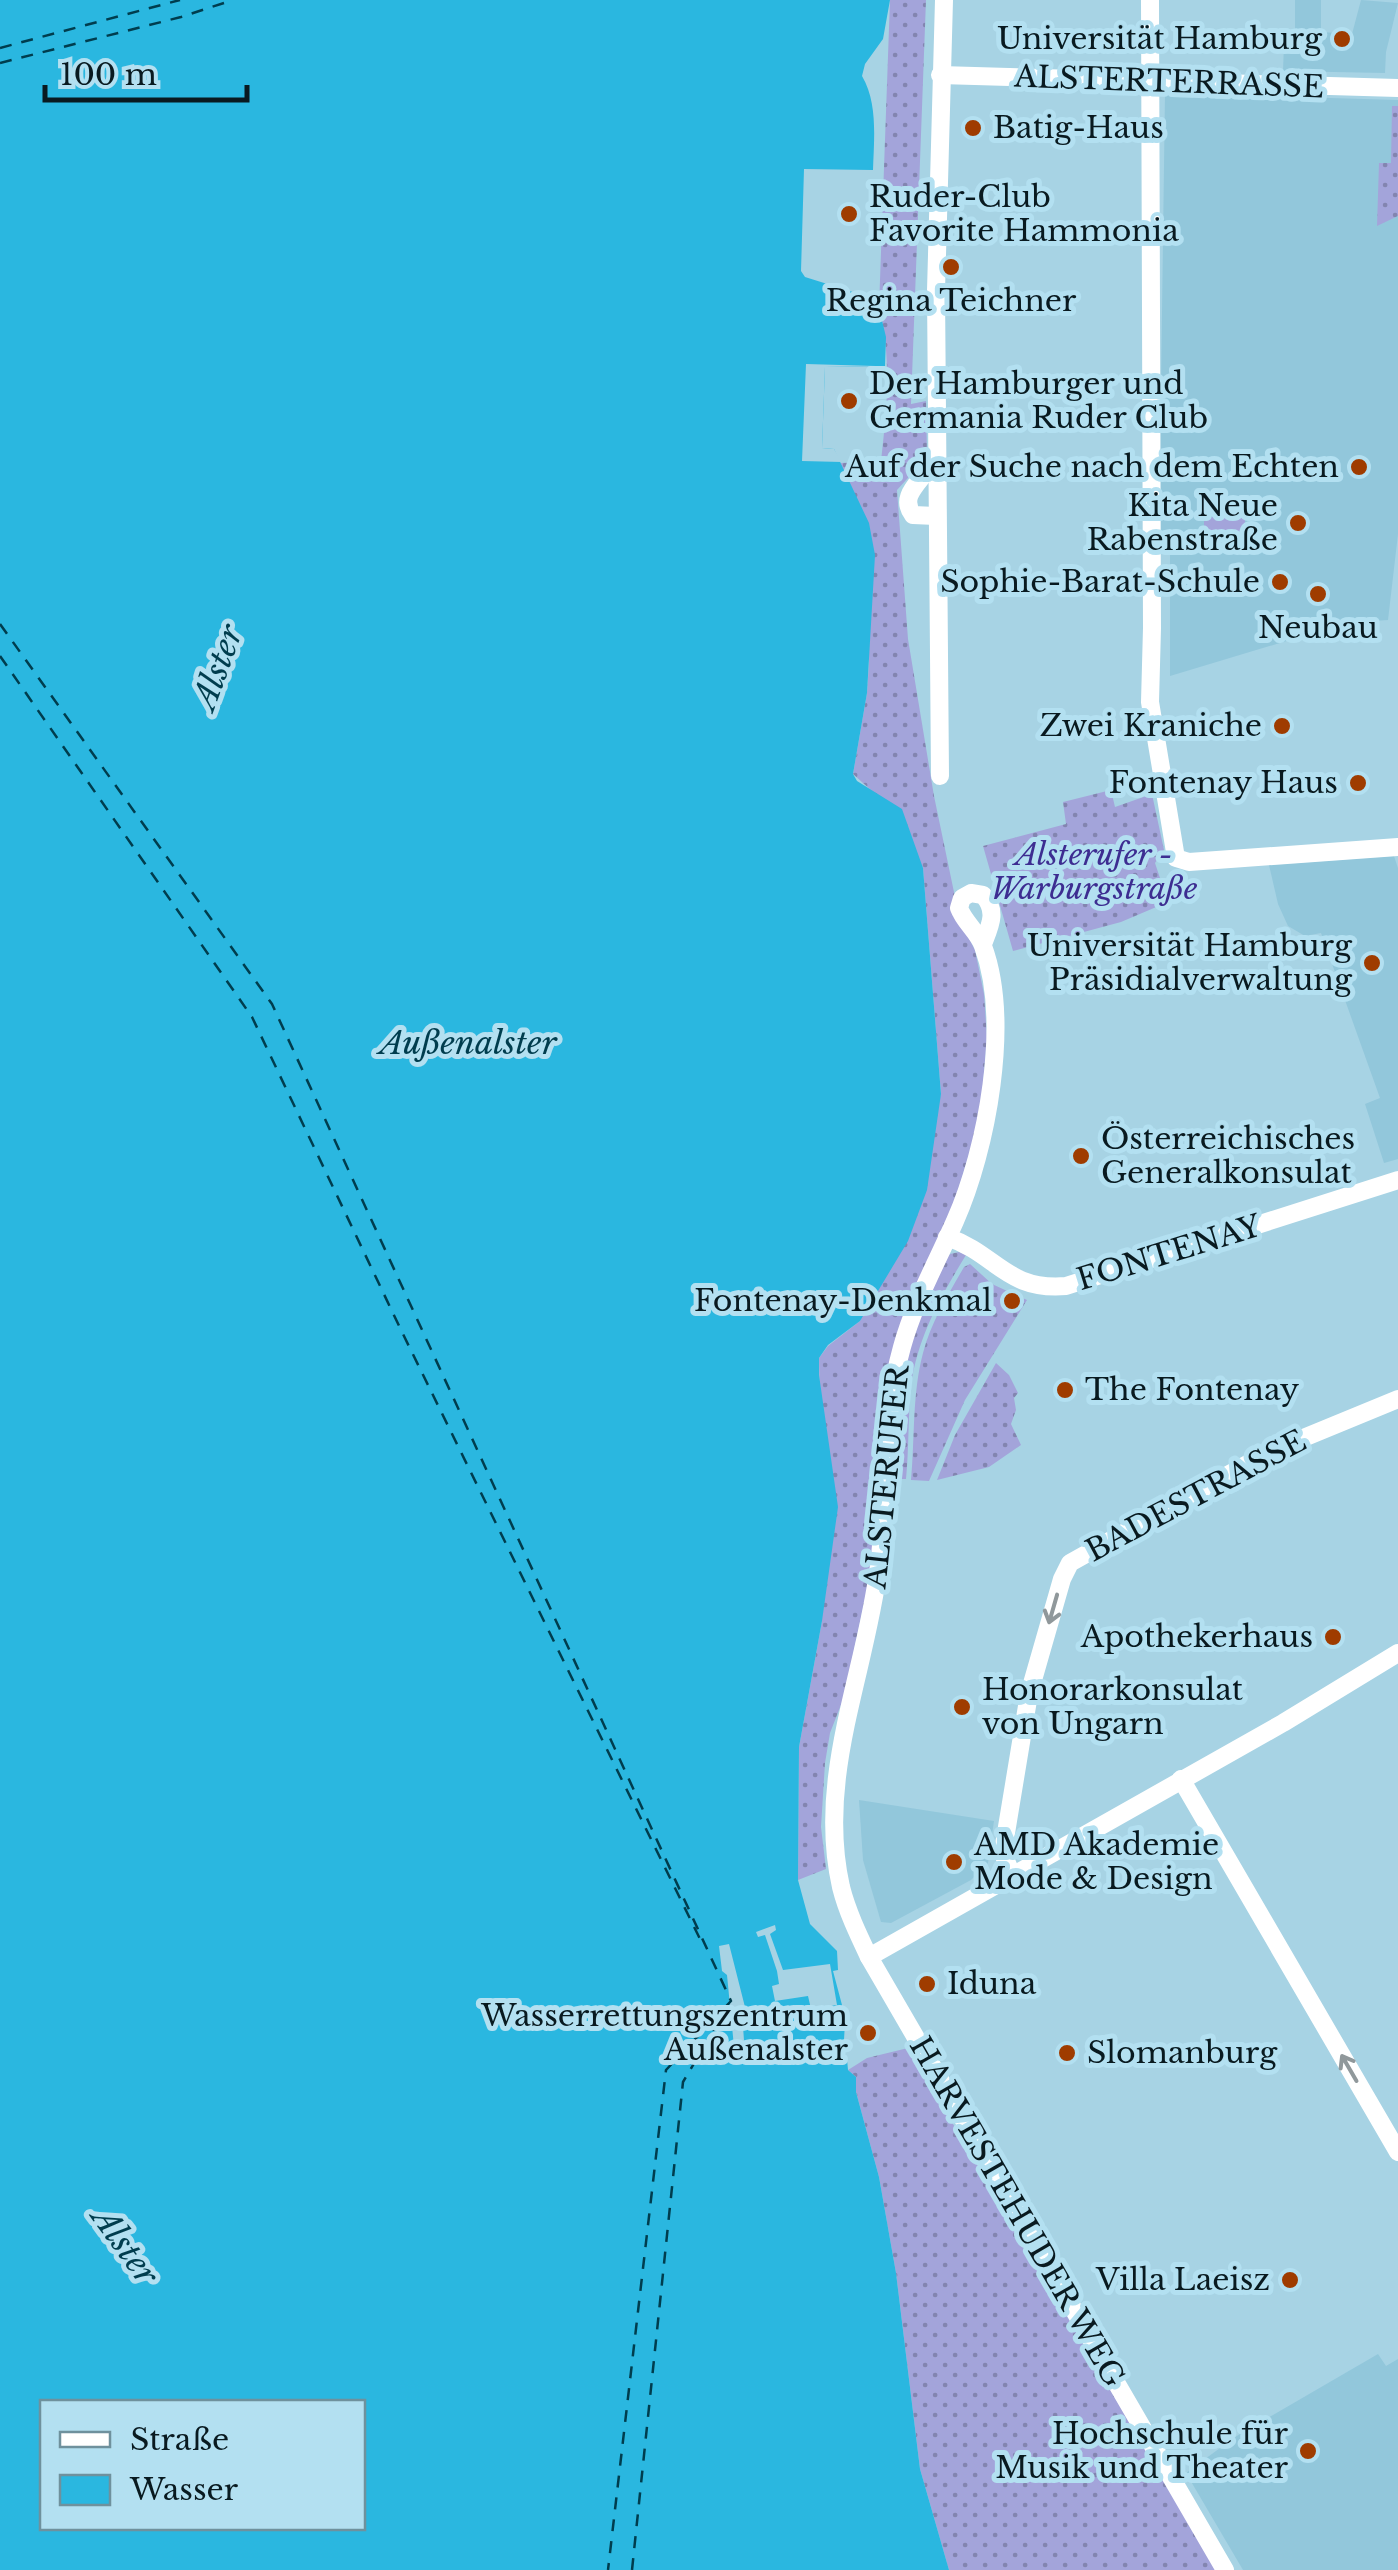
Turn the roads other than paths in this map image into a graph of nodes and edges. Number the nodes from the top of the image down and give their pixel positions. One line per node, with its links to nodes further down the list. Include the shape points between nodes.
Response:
1 (1150, 0): 4 (street)
2 (945, 1): 3 (street)
3 (940, 75): 4 (street, ALSTERTERRASSE); 6 (street)
4 (1151, 80): 5 (street, ALSTERTERRASSE); 9 (street, via 1148,674 1176,858)
5 (1398, 88)
6 (936, 452): 7 (street); 7 (street, via 906,503 913,515)
7 (936, 516): 8 (street)
8 (940, 776)
9 (1398, 847)
10 (983, 944): 12 (street, ALSTERUFER, via 993,999 990,1090 976,1161)
11 (1398, 1180): 12 (street, FONTENAY, via 1066,1286 1018,1281 975,1248)
12 (947, 1237): 17 (street, ALSTERUFER, via 908,1326 896,1372 878,1568 835,1778 836,1864)
13 (1398, 1399): 16 (street, BADESTRASSE, one-way to 16, via 1281,1447 1065,1570 1029,1694 1004,1845)
14 (1398, 1652): 15 (street)
15 (1180, 1779): 16 (street); 18 (street, one-way to 15)
16 (1012, 1874): 17 (street)
17 (869, 1957): 19 (street, HARVESTEHUDER WEG)
18 (1395, 2141)
19 (1225, 2570)

